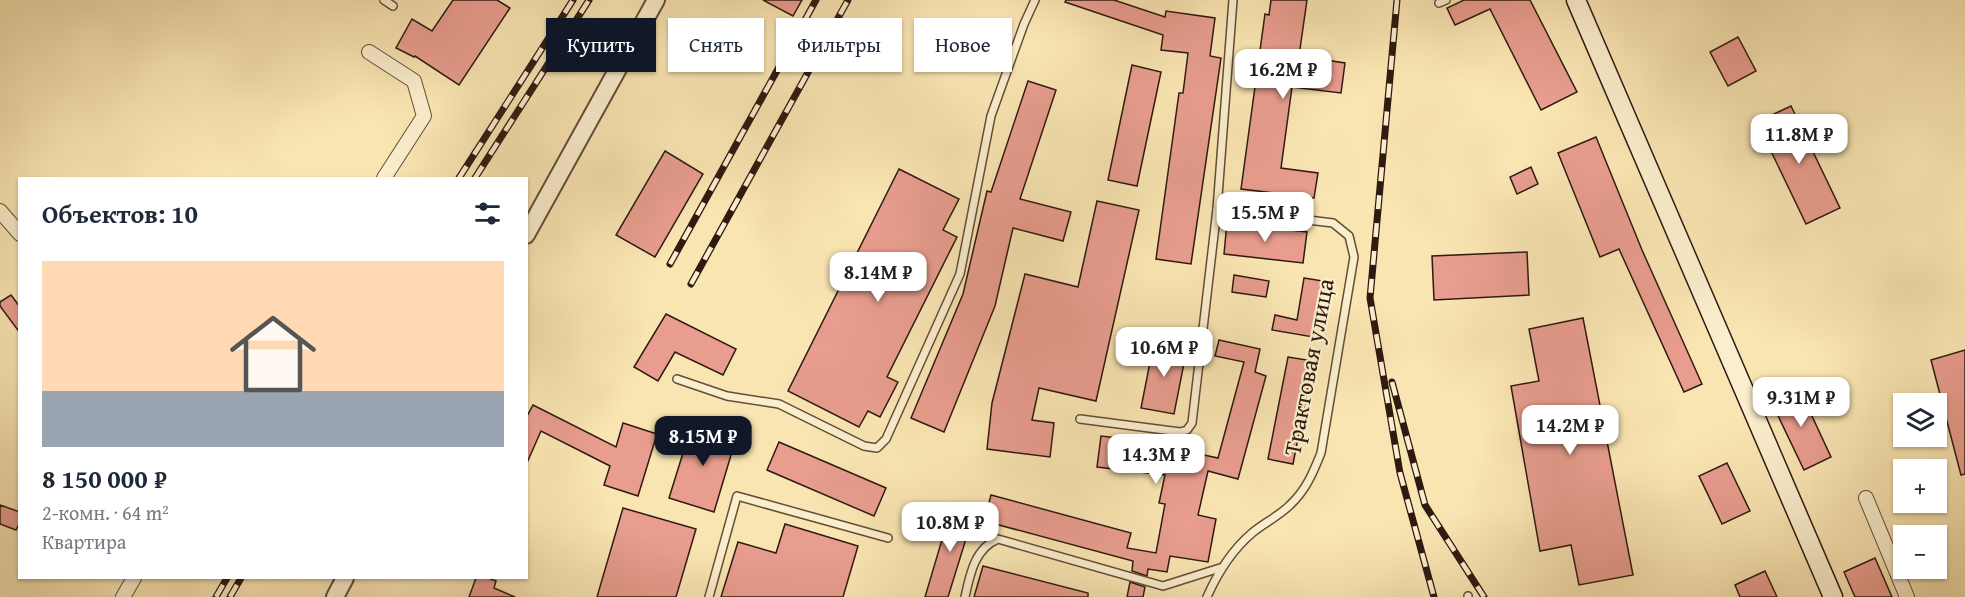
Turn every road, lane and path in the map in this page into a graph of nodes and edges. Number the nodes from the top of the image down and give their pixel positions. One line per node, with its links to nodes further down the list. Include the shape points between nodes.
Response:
1 (384, 0): 6 (lane)
2 (656, 0): 11 (street)
3 (1035, 0): 13 (lane, via 991,116 960,274 886,439 877,448 864,446 779,404 727,396)
4 (1233, 0): 9 (lane)
5 (1576, 0): 25 (main road)
6 (393, 6)
7 (369, 52): 8 (street, via 414,81 424,116)
8 (385, 177)
9 (1217, 209): 14 (lane, via 1192,423 1180,432); 17 (lane, Трактовая улица, via 1333,223 1349,236 1354,257 1321,453 1310,482 1290,505 1251,533)
10 (0, 211): 12 (street)
11 (528, 231)
12 (18, 232)
13 (677, 379)
14 (1080, 419)
15 (1866, 498): 26 (street)
16 (888, 538): 22 (lane, via 737,496)
17 (1220, 568): 23 (lane, via 1162,586 998,539 987,543 979,553); 24 (lane, Трактовая улица)
18 (133, 579): 20 (street)
19 (344, 579): 21 (street)
20 (123, 597)
21 (335, 597)
22 (709, 597)
23 (965, 597)
24 (1207, 597)
25 (1833, 597)
26 (1907, 597)

